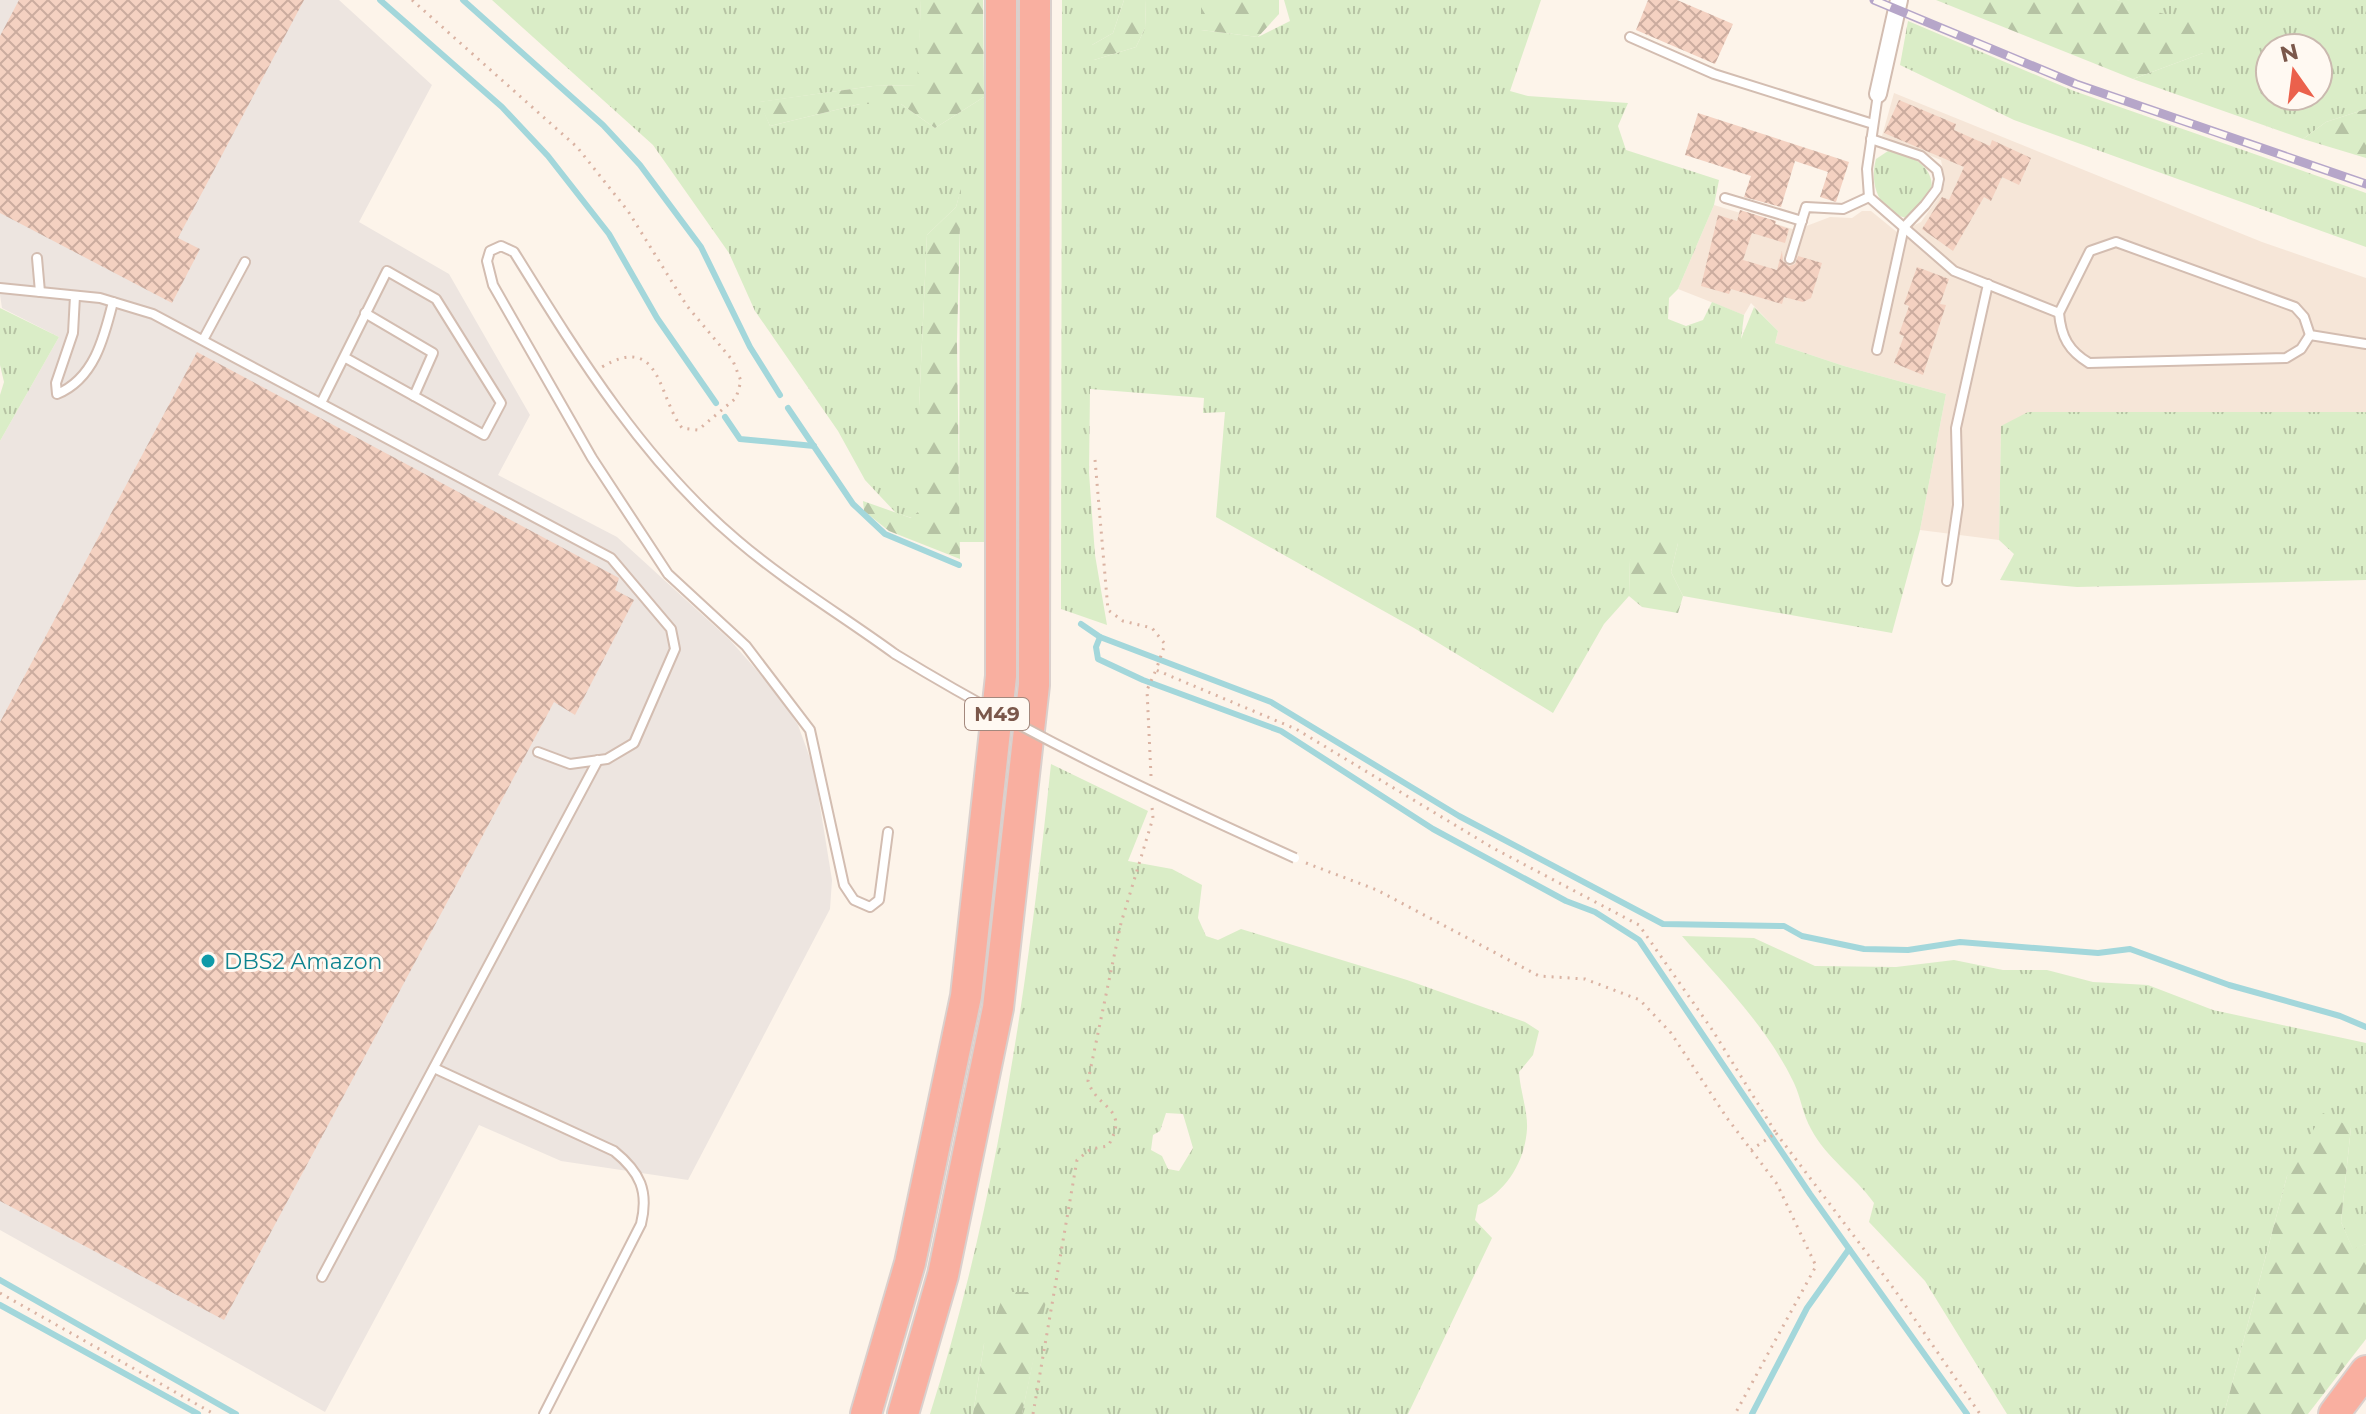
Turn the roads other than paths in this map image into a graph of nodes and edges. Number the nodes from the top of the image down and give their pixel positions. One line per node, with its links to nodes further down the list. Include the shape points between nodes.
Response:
1 (1001, 0): 38 (highway, M49, via 1001,676 966,996 910,1263)
2 (1035, 0): 39 (highway, M49, via 1034,685 998,1008 943,1275)
3 (1899, 0): 5 (street)
4 (1630, 37): 6 (lane, via 1714,74)
5 (1878, 94): 6 (lane)
6 (1873, 124): 7 (lane)
7 (1871, 139): 8 (lane); 11 (lane, via 1921,156 1937,170 1937,189)
8 (1869, 197): 10 (lane, via 1843,209 1806,207); 11 (lane)
9 (1725, 198): 10 (lane)
10 (1802, 221): 13 (lane)
11 (1904, 227): 15 (lane, via 1954,271); 25 (lane)
12 (37, 258): 17 (lane)
13 (1790, 259)
14 (245, 262): 23 (lane)
15 (1988, 284): 21 (lane); 29 (lane, via 1956,428 1958,505)
16 (0, 288): 17 (lane)
17 (40, 292): 18 (lane)
18 (75, 296): 19 (lane); 19 (lane, via 73,333 57,394 80,381 95,357)
19 (113, 302): 23 (lane, via 153,314)
20 (365, 313): 26 (lane); 27 (lane, via 433,353); 27 (lane, via 387,271 436,299 501,403 484,435)
21 (2059, 313): 22 (lane, via 2072,353 2089,363 2286,358); 22 (lane, via 2090,251 2116,242 2295,307)
22 (2310, 335): 24 (lane)
23 (203, 340): 28 (lane)
24 (2366, 344)
25 (1877, 350)
26 (344, 357): 27 (lane); 28 (lane)
27 (414, 396)
28 (321, 403): 31 (lane, via 611,558 671,629 675,649 634,743)
29 (1947, 581)
30 (538, 752): 31 (lane, via 570,764)
31 (598, 760): 34 (lane)
32 (888, 832): 33 (lane, bridge, via 879,900 870,907 854,900 844,885 810,730 746,646 668,574 592,458 493,285 490,251 501,246 514,252 592,374 665,469 737,541 895,654 971,701 1094,766)
33 (1295, 858)
34 (434, 1068): 35 (lane); 37 (lane, via 614,1151 633,1166 642,1184 646,1203 641,1224)
35 (322, 1277)
36 (2366, 1371): 40 (highway)
37 (544, 1414)
38 (866, 1414)
39 (903, 1414)
40 (2334, 1414)

